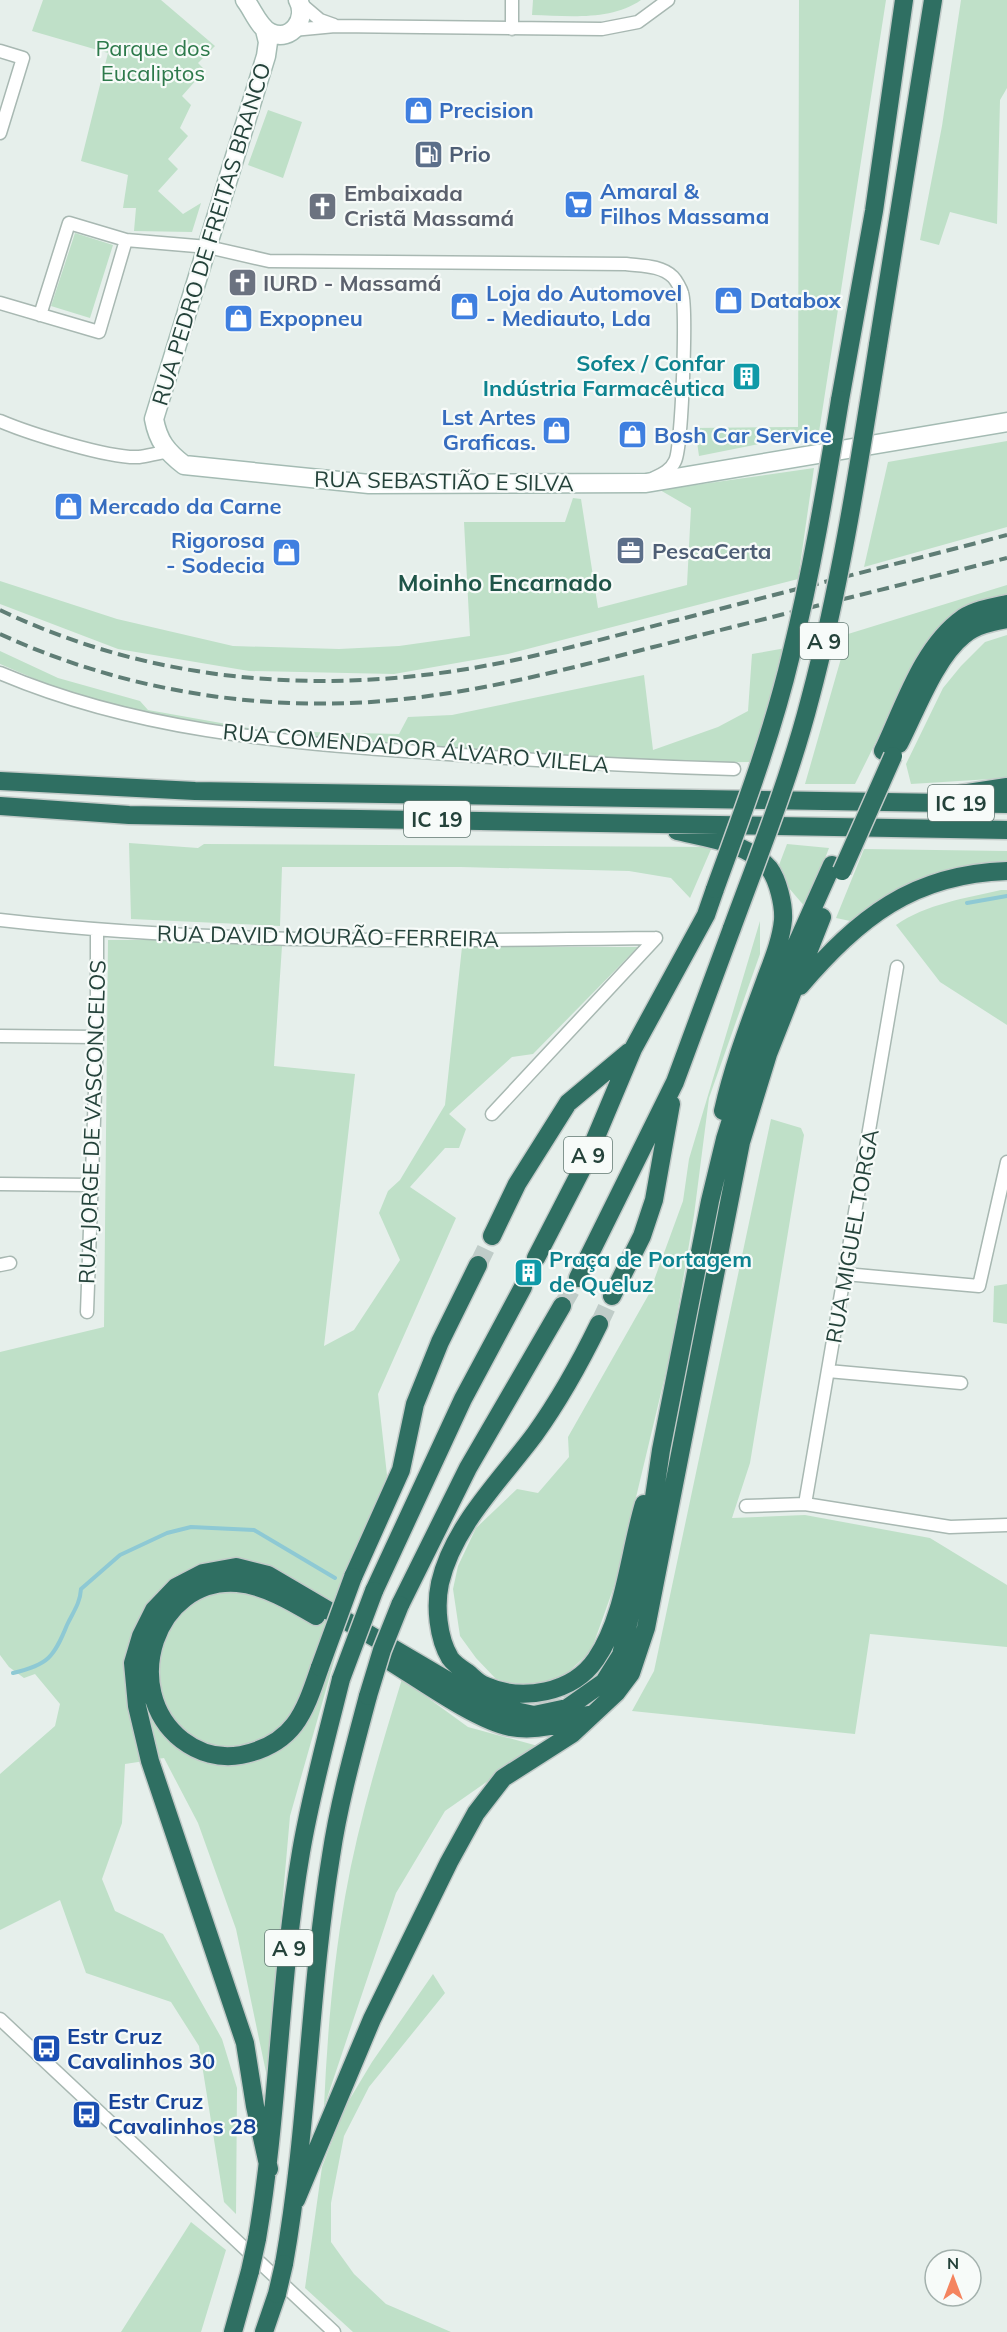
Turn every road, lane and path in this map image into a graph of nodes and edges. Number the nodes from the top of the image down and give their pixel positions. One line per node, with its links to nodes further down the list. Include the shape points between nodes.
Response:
1 (245, 0): 7 (street)
2 (512, 0): 9 (street)
3 (668, 0): 9 (street, via 638,22 611,28)
4 (904, 0): 42 (highway, A 9, bridge, via 874,211 819,531 791,657 753,786 706,915)
5 (933, 0): 43 (highway, A 9, bridge, via 848,535 811,699 782,791)
6 (298, 2): 8 (street, via 320,20); 10 (street, via 301,18)
7 (261, 16): 10 (street); 11 (street, RUA PEDRO DE FREITAS BRANCO)
8 (335, 26): 9 (street); 10 (street)
9 (512, 29)
10 (288, 32): 11 (street, RUA PEDRO DE FREITAS BRANCO, via 275,39)
11 (268, 49): 15 (street, RUA PEDRO DE FREITAS BRANCO)
12 (0, 51): 13 (street, via 23,58)
13 (0, 133)
14 (126, 240): 15 (street); 17 (street, via 69,223); 17 (street, via 99,332)
15 (208, 248): 20 (street, RUA PEDRO DE FREITAS BRANCO, via 154,419); 21 (street, via 269,261 626,264 658,268 673,277 682,293 679,451 670,469)
16 (0, 303): 17 (street)
17 (40, 315)
18 (0, 421): 20 (street, via 22,430 137,457)
19 (1007, 422): 21 (street, RUA SEBASTIÃO E SILVA)
20 (166, 452): 21 (street, RUA SEBASTIÃO E SILVA, via 184,465 363,483)
21 (646, 483)
22 (1007, 604): 25 (highway, via 965,617 944,636 927,659)
23 (1007, 619): 25 (highway, via 986,623 964,635 945,655)
24 (0, 673): 26 (street, RUA COMENDADOR ÁLVARO VILELA, via 44,692 141,720 257,739 522,759)
25 (888, 753): 34 (highway, bridge)
26 (734, 769)
27 (0, 781): 29 (highway, IC 19, via 195,791)
28 (1007, 787): 29 (highway)
29 (915, 802): 30 (highway, IC 19)
30 (1007, 804)
31 (0, 806): 32 (highway, IC 19, via 129,815)
32 (643, 823): 33 (highway, IC 19); 48 (highway, via 750,853 769,868 780,892 780,935 733,1065 717,1137)
33 (1007, 830)
34 (837, 868): 39 (highway); 48 (highway, via 776,990 753,1050)
35 (1007, 871): 39 (highway, via 983,872 917,888 868,917 836,945)
36 (0, 920): 37 (street, RUA DAVID MOURÃO-FERREIRA)
37 (97, 931): 41 (street, RUA JORGE DE VASCONCELOS); 44 (street, RUA DAVID MOURÃO-FERREIRA, via 394,940 656,938)
38 (897, 968): 52 (street, RUA MIGUEL TORGA)
39 (793, 995): 65 (highway, via 768,1054 741,1142 646,1628 631,1673)
40 (0, 1036): 41 (street)
41 (97, 1037): 47 (street, RUA JORGE DE VASCONCELOS)
42 (633, 1049): 49 (highway, via 568,1103 517,1184); 50 (highway, A 9, via 585,1163)
43 (675, 1082): 53 (highway, A 9); 55 (highway, via 654,1200 642,1236)
44 (492, 1114)
45 (1007, 1162): 52 (street, via 979,1286)
46 (0, 1184): 47 (street)
47 (91, 1185): 57 (street, RUA JORGE DE VASCONCELOS)
48 (710, 1202): 61 (highway)
49 (492, 1236)
50 (536, 1258)
51 (478, 1264): 65 (highway, bridge, via 415,1404 401,1470 353,1577 320,1667 305,1711 289,1734 261,1751 224,1758 191,1747 168,1729 154,1704 149,1677 152,1645 162,1623 185,1599 209,1587 237,1583 265,1590 306,1610 484,1717 509,1727 536,1728)
52 (845, 1274): 59 (street, RUA MIGUEL TORGA)
53 (578, 1278)
54 (523, 1287): 67 (highway, A 9, bridge, via 463,1399 374,1591 341,1679 301,1852 283,2000)
55 (612, 1296)
56 (562, 1306): 68 (highway, A 9, bridge, via 468,1468 400,1605 368,1696 331,1857)
57 (87, 1312)
58 (598, 1324): 61 (highway, via 570,1383 453,1547 440,1584 439,1624 451,1659 485,1686 528,1695 564,1687 595,1661 614,1624 634,1536)
59 (828, 1371): 60 (street); 62 (street, RUA MIGUEL TORGA)
60 (961, 1383)
61 (661, 1450): 67 (highway, via 648,1538 621,1655 604,1682 567,1708 534,1714 491,1706 268,1575 236,1567 203,1573 176,1587 154,1610 133,1663 137,1706 166,1814 245,2043)
62 (805, 1504): 63 (street); 64 (street, via 950,1527)
63 (746, 1506)
64 (1007, 1525)
65 (595, 1713): 68 (highway, via 572,1734 503,1778 476,1814 372,2019)
66 (0, 2019): 71 (street)
67 (269, 2169): 69 (highway, A 9, bridge, via 250,2271)
68 (296, 2200): 70 (highway, A 9, bridge, via 277,2294)
69 (233, 2332)
70 (264, 2332)
71 (334, 2332)

